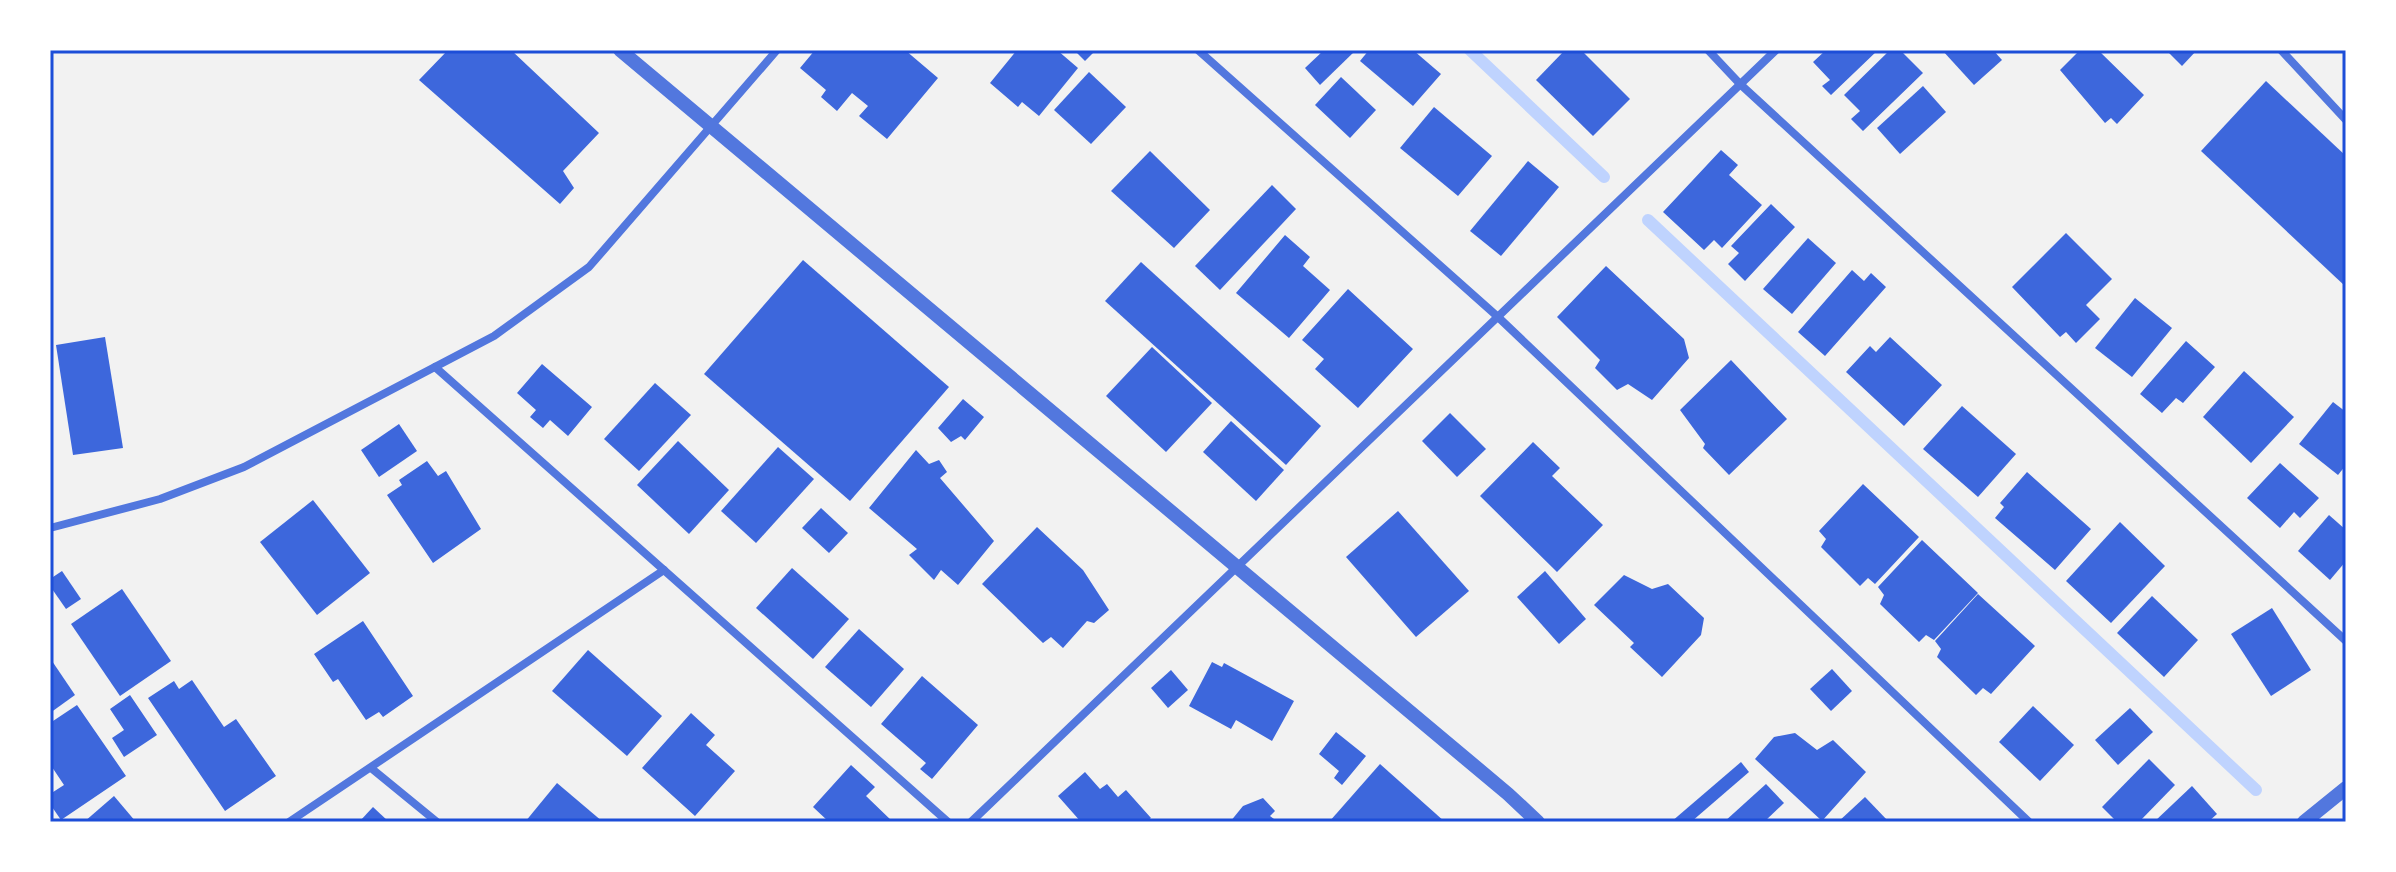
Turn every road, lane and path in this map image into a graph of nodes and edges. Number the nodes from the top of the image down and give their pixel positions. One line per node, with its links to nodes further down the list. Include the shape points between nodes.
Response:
1 (620, 50): 9 (street)
2 (777, 50): 9 (street)
3 (1198, 50): 10 (street)
4 (1708, 50): 7 (street)
5 (1776, 50): 7 (street)
6 (2281, 50): 8 (street)
7 (1740, 84): 10 (street); 15 (street)
8 (2346, 120)
9 (712, 127): 11 (street, via 589,267 494,336); 13 (street)
10 (1498, 317): 13 (street); 23 (street)
11 (435, 367): 12 (street, via 244,467 160,499); 14 (street)
12 (50, 528)
13 (1236, 566): 21 (street); 22 (street)
14 (664, 570): 16 (street); 20 (street)
15 (2346, 641)
16 (371, 768): 18 (street); 19 (street)
17 (2346, 788): 24 (street)
18 (289, 822)
19 (437, 822)
20 (948, 822)
21 (971, 822)
22 (1538, 822)
23 (2029, 822)
24 (2304, 822)

